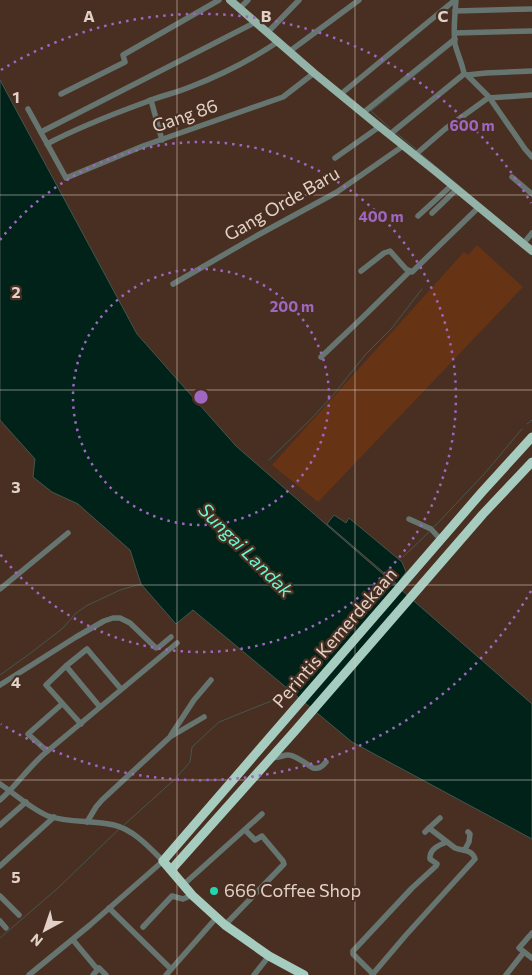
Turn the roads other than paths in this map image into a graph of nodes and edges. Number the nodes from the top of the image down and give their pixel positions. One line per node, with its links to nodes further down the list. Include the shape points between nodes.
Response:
1 (219, 0): 19 (street, via 123,55 125,62)
2 (230, 0): 7 (main road)
3 (248, 0): 7 (street)
4 (299, 0): 12 (street)
5 (359, 0): 15 (street)
6 (456, 0): 9 (street); 20 (street)
7 (240, 8): 10 (main road)
8 (532, 9): 9 (street)
9 (455, 11): 13 (street)
10 (256, 22): 12 (main road); 27 (street)
11 (532, 31): 13 (street)
12 (268, 32): 14 (main road)
13 (455, 36): 18 (street); 25 (street)
14 (278, 42): 15 (main road); 23 (street, via 221,74)
15 (290, 51): 17 (main road)
16 (532, 71): 18 (street)
17 (312, 74): 20 (main road); 29 (street, Gang 86, via 283,97)
18 (466, 74): 22 (street); 28 (street)
19 (62, 94)
20 (341, 94): 25 (main road)
21 (532, 95): 22 (street)
22 (489, 97): 32 (street); 33 (street)
23 (151, 100): 29 (street); 30 (street)
24 (28, 109): 27 (street)
25 (363, 113): 26 (main road)
26 (379, 127): 28 (main road); 34 (street)
27 (41, 132): 30 (street)
28 (389, 135): 31 (main road)
29 (162, 140): 30 (street, Gang 86, via 66,178)
30 (47, 144)
31 (403, 146): 32 (main road); 46 (street, Gang Orde Baru, via 337,192)
32 (415, 155): 36 (main road)
33 (532, 157)
34 (335, 158)
35 (512, 177): 37 (street)
36 (454, 187): 38 (main road); 39 (street); 40 (street)
37 (532, 194)
38 (480, 207): 42 (main road); 45 (street)
39 (432, 213)
40 (418, 216)
41 (532, 233): 42 (street)
42 (523, 244): 43 (main road)
43 (532, 251)
44 (361, 270): 45 (street, via 390,251)
45 (410, 271): 47 (street)
46 (173, 284)
47 (321, 357)
48 (532, 438): 52 (highway, Perintis Kemerdekaan)
49 (532, 462): 66 (highway)
50 (409, 519): 52 (street, via 431,528)
51 (68, 533): 53 (street)
52 (439, 543): 68 (highway, Perintis Kemerdekaan)
53 (0, 590)
54 (172, 637): 58 (street, via 156,648 130,622 113,618 82,633)
55 (177, 642): 59 (street)
56 (66, 666): 59 (street, via 87,649); 60 (street, via 46,685); 61 (street)
57 (211, 680): 64 (street)
58 (0, 685)
59 (121, 689): 61 (street)
60 (62, 704): 63 (street); 65 (street, via 28,734)
61 (100, 706): 63 (street)
62 (204, 717): 64 (street)
63 (81, 724): 65 (street)
64 (170, 737): 77 (street, via 102,800)
65 (48, 751): 71 (street)
66 (272, 757): 67 (street, via 290,755 313,768 322,767); 69 (highway)
67 (326, 762)
68 (246, 765): 69 (highway); 83 (highway, Perintis Kemerdekaan)
69 (260, 770): 85 (highway)
70 (0, 784): 71 (street)
71 (10, 790): 72 (street); 73 (street)
72 (0, 800)
73 (26, 802): 75 (street); 78 (street)
74 (262, 814): 79 (street)
75 (54, 817): 77 (street); 84 (street)
76 (440, 818): 81 (street, via 427,830)
77 (87, 822): 83 (street, via 124,828)
78 (0, 825)
79 (245, 830): 86 (street); 93 (street, via 255,840 262,836 284,864)
80 (468, 832): 82 (street, via 470,838)
81 (447, 842): 82 (street, via 458,850); 103 (street, via 432,851 429,858 437,865 353,951)
82 (465, 849): 103 (street, via 475,859)
83 (163, 861): 85 (highway); 89 (street)
84 (0, 866)
85 (171, 870): 86 (highway)
86 (183, 885): 87 (highway)
87 (192, 895): 91 (highway); 94 (street, via 183,899 172,896)
88 (0, 896): 90 (street)
89 (109, 908): 97 (street); 101 (street)
90 (20, 915)
91 (217, 918): 93 (highway); 101 (street)
92 (0, 921): 95 (street)
93 (224, 925): 99 (highway)
94 (143, 927)
95 (6, 928)
96 (532, 933): 98 (street)
97 (73, 940): 102 (street, via 89,958); 104 (street)
98 (520, 950): 100 (street); 109 (street)
99 (269, 956): 107 (street); 108 (highway)
100 (532, 958)
101 (172, 969): 106 (street)
102 (95, 973): 105 (street, via 99,968)
103 (373, 974)
104 (29, 975)
105 (106, 975)
106 (166, 975)
107 (254, 975)
108 (304, 975)
109 (506, 975)

